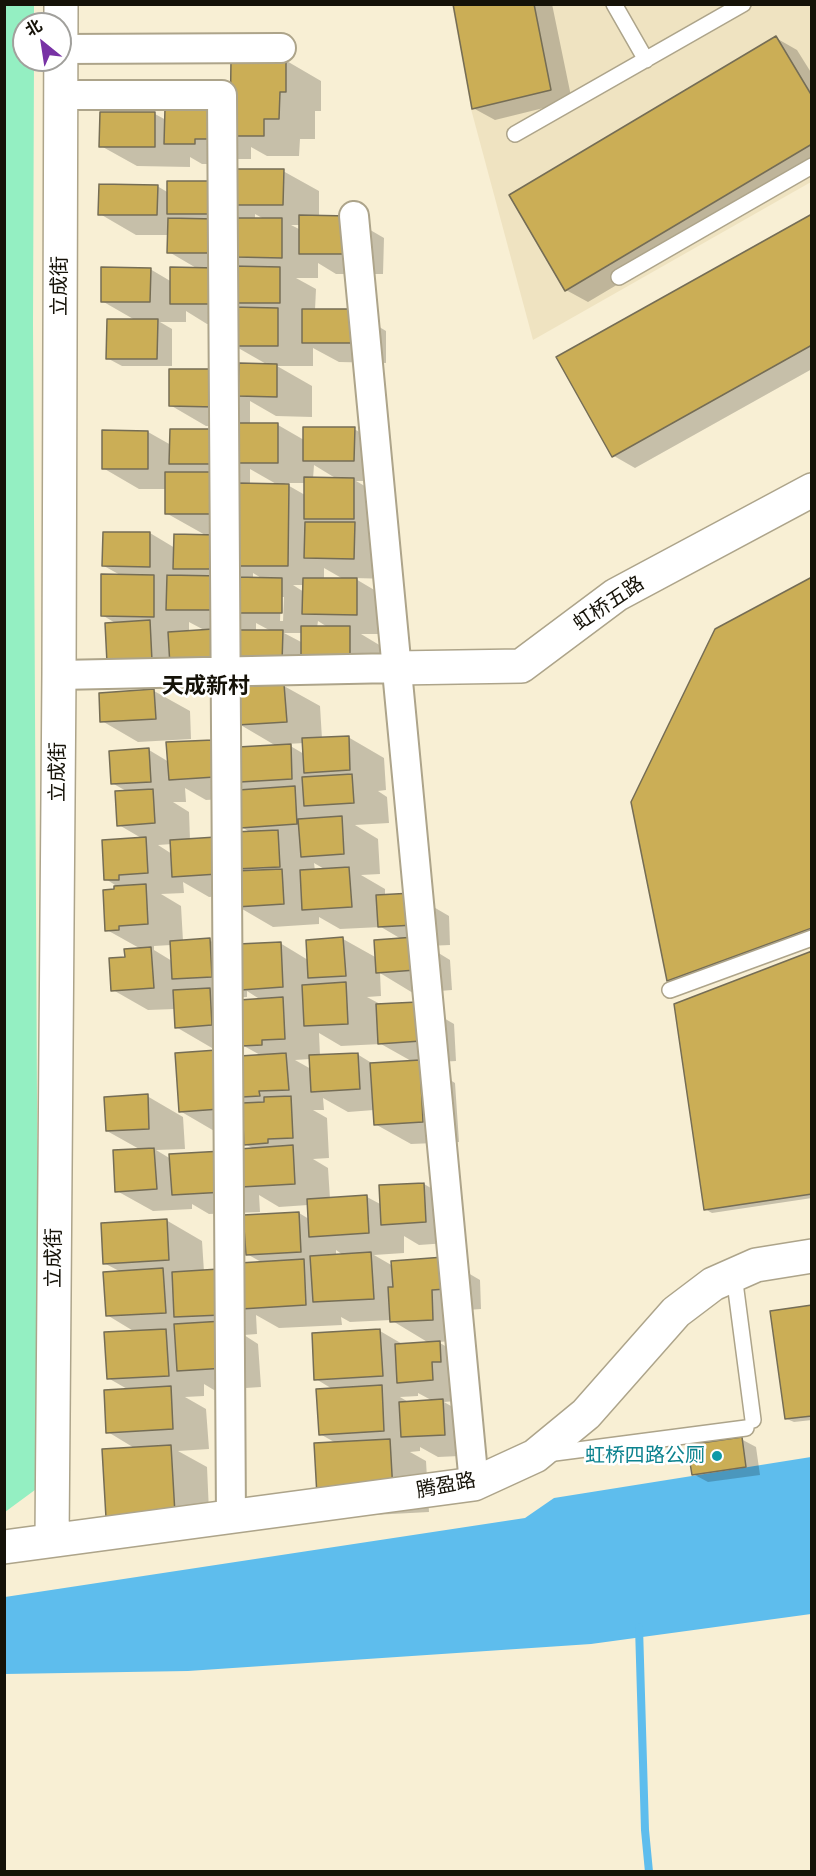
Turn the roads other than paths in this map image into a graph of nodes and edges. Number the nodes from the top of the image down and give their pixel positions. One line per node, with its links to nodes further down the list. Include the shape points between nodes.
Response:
1 (614, 4): 5 (lane)
2 (743, 4): 5 (lane)
3 (281, 48): 4 (street)
4 (72, 49)
5 (646, 60): 8 (lane)
6 (61, 72): 7 (street, 立成街)
7 (61, 95): 14 (street, via 222,95); 15 (street, 立成街)
8 (515, 134)
9 (812, 166): 11 (lane)
10 (354, 216): 13 (street)
11 (619, 277)
12 (812, 490): 13 (street, 虹桥五路, via 616,595 520,666)
13 (396, 668): 14 (street); 21 (street)
14 (226, 671): 15 (street); 22 (street)
15 (59, 675): 23 (street, 立成街)
16 (812, 939): 17 (lane)
17 (670, 990)
18 (812, 1256): 19 (street, 腾盈路, via 756,1265)
19 (734, 1275): 20 (street, 腾盈路, via 713,1284 676,1312 586,1414); 20 (lane, via 749,1424)
20 (535, 1456): 21 (street, 腾盈路)
21 (474, 1484): 22 (street, 腾盈路)
22 (231, 1518): 23 (street, 腾盈路)
23 (52, 1540): 24 (street, 腾盈路)
24 (4, 1547)

